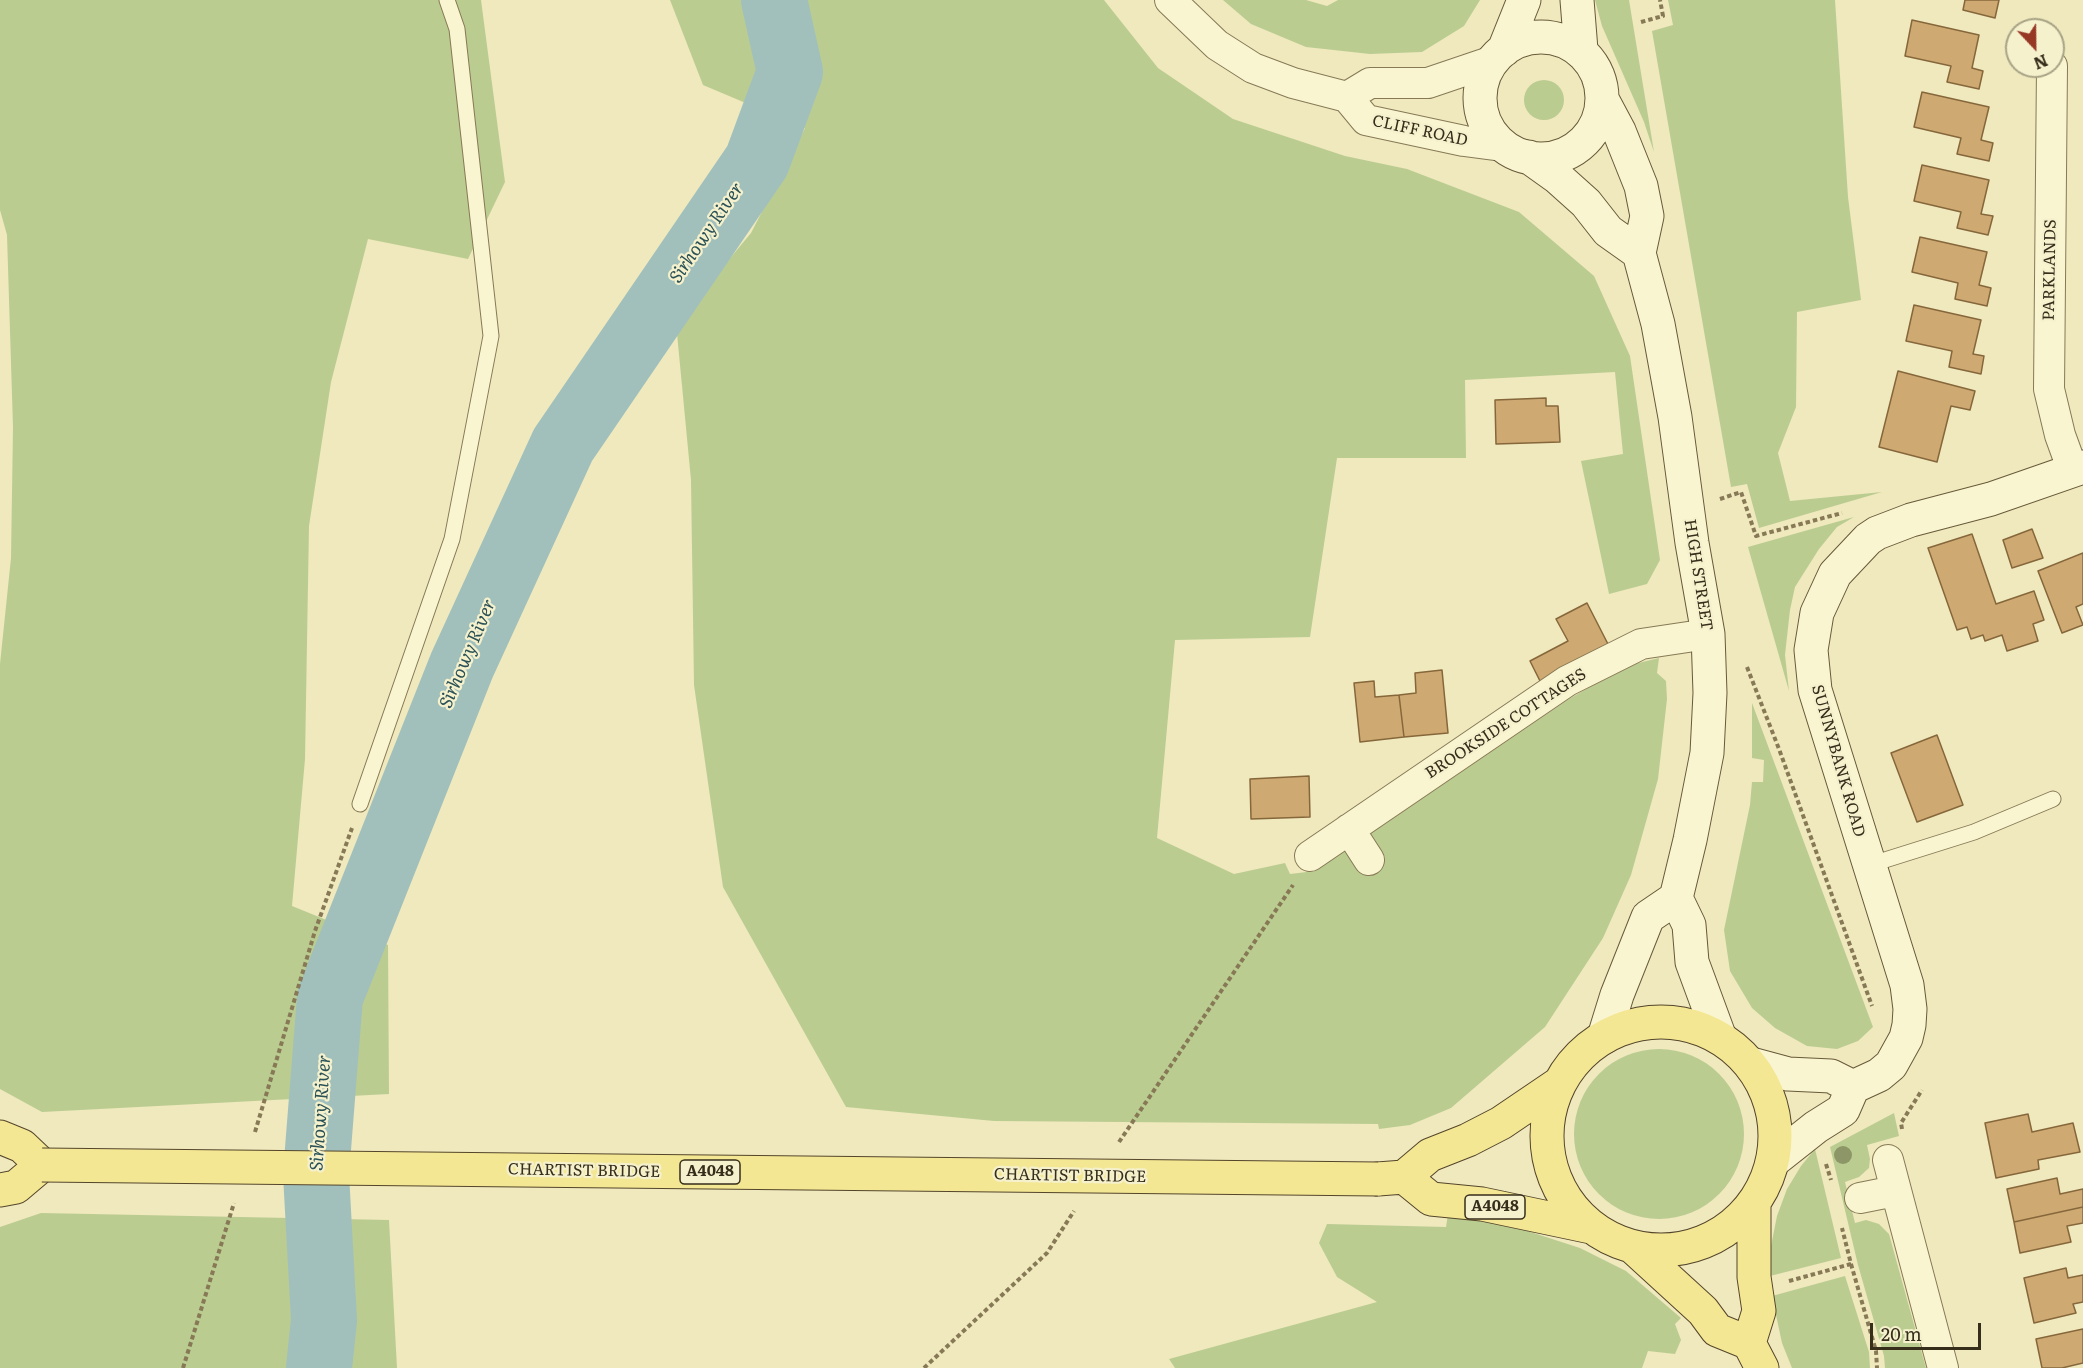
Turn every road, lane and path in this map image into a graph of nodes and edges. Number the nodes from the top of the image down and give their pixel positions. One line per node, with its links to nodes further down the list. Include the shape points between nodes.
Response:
1 (447, 0): 20 (lane, via 457,29 492,336 452,539)
2 (1170, 0): 10 (street, via 1216,45 1253,68)
3 (1524, 0): 8 (main road)
4 (1577, 0): 7 (main road)
5 (1660, 0): 6 (path, via 1664,16)
6 (1641, 22)
7 (1581, 50): 8 (main road, via 1547,36 1514,42); 11 (main road, via 1600,79)
8 (1498, 56): 10 (street, via 1428,83 1370,83); 12 (main road, via 1484,74 1480,110 1488,130)
9 (2052, 78): 14 (street, PARKLANDS, via 2049,389 2060,435)
10 (1347, 98): 12 (street, CLIFF ROAD, via 1366,120)
11 (1603, 101): 12 (main road, via 1600,117 1577,148 1543,159); 13 (main road, HIGH STREET, via 1641,186 1647,216)
12 (1516, 152): 13 (main road, via 1557,177 1586,203 1608,231)
13 (1639, 253): 17 (main road, HIGH STREET, via 1669,382)
14 (2078, 469): 24 (main road, SUNNYBANK ROAD, via 1877,533 1835,574 1817,614 1811,650 1815,690)
15 (1714, 501): 16 (path, via 1741,492 1756,536)
16 (1814, 522)
17 (1708, 634): 21 (street, BROOKSIDE COTTAGES, via 1641,644 1566,681); 25 (main road, HIGH STREET, via 1707,753)
18 (1743, 658): 28 (path, via 1869,1001 1881,1023)
19 (2053, 799): 24 (lane, via 1974,832)
20 (360, 804): 33 (path, via 315,931)
21 (1349, 829): 22 (street, BROOKSIDE COTTAGES); 23 (street)
22 (1310, 856): 35 (path)
23 (1369, 860)
24 (1869, 865): 28 (main road, SUNNYBANK ROAD, via 1907,985 1910,1009)
25 (1676, 898): 26 (main road, via 1648,917); 27 (main road, via 1689,925 1692,962)
26 (1604, 1037): 27 (main road, via 1625,1026 1662,1020 1702,1027); 30 (main road, via 1590,1045)
27 (1720, 1038): 29 (main road, via 1736,1047)
28 (1906, 1038): 31 (main road, SUNNYBANK ROAD, via 1879,1075)
29 (1751, 1064): 31 (main road, via 1788,1074 1831,1076); 38 (main road, via 1766,1090 1774,1128)
30 (1560, 1083): 40 (main road, via 1501,1123 1430,1155); 48 (main road, via 1547,1119 1548,1159 1574,1216)
31 (1853, 1087): 38 (main road, via 1843,1110)
32 (1922, 1089): 37 (path, via 1901,1123 1905,1146)
33 (255, 1132)
34 (0, 1137): 39 (main road, via 22,1146)
35 (1117, 1146)
36 (1824, 1154): 41 (path)
37 (1888, 1160): 43 (street)
38 (1773, 1161): 46 (main road)
39 (42, 1165): 40 (main road, CHARTIST BRIDGE / A4048, bridge); 42 (main road, via 16,1187)
40 (1391, 1178): 48 (main road, A4048, via 1431,1199 1493,1206)
41 (1832, 1187)
42 (0, 1190)
43 (1895, 1191): 47 (street); 56 (street)
44 (235, 1200): 53 (path)
45 (1079, 1204): 54 (path, via 1047,1253)
46 (1754, 1205): 49 (main road, via 1724,1232 1706,1242 1667,1251); 52 (main road, via 1754,1277 1759,1311)
47 (1850, 1209): 50 (path)
48 (1591, 1227): 49 (main road)
49 (1634, 1247): 52 (main road, via 1703,1311 1717,1330)
50 (1851, 1264): 51 (path); 55 (path, via 1876,1351)
51 (1779, 1283)
52 (1755, 1356)
53 (183, 1368)
54 (924, 1368)
55 (1877, 1368)
56 (1943, 1368)

